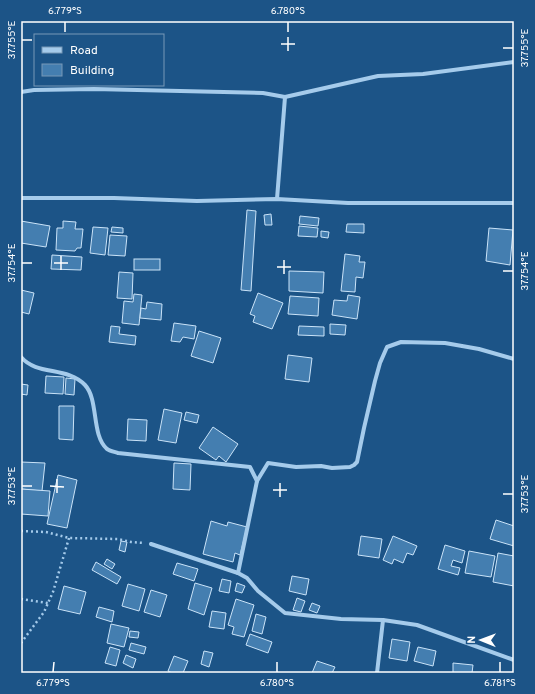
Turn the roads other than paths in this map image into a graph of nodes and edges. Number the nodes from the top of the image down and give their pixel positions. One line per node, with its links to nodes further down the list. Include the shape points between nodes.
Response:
1 (514, 62): 3 (street, via 423,74 378,76)
2 (21, 92): 3 (street, via 94,89 263,93)
3 (285, 97): 5 (street)
4 (21, 198): 5 (street, via 196,201)
5 (277, 199): 6 (street, via 348,203)
6 (514, 202)
7 (21, 357): 9 (street, via 26,363 38,368 65,372 85,385 90,393 101,442 108,450 250,468)
8 (514, 359): 9 (street, via 444,343 401,342 387,347 380,363 359,456 354,465 332,468 268,463)
9 (257, 481): 11 (street)
10 (151, 544): 11 (street)
11 (238, 573): 12 (street, via 247,578 258,591 285,613)
12 (383, 620): 13 (street, via 417,625); 14 (street)
13 (514, 660)
14 (377, 673)

